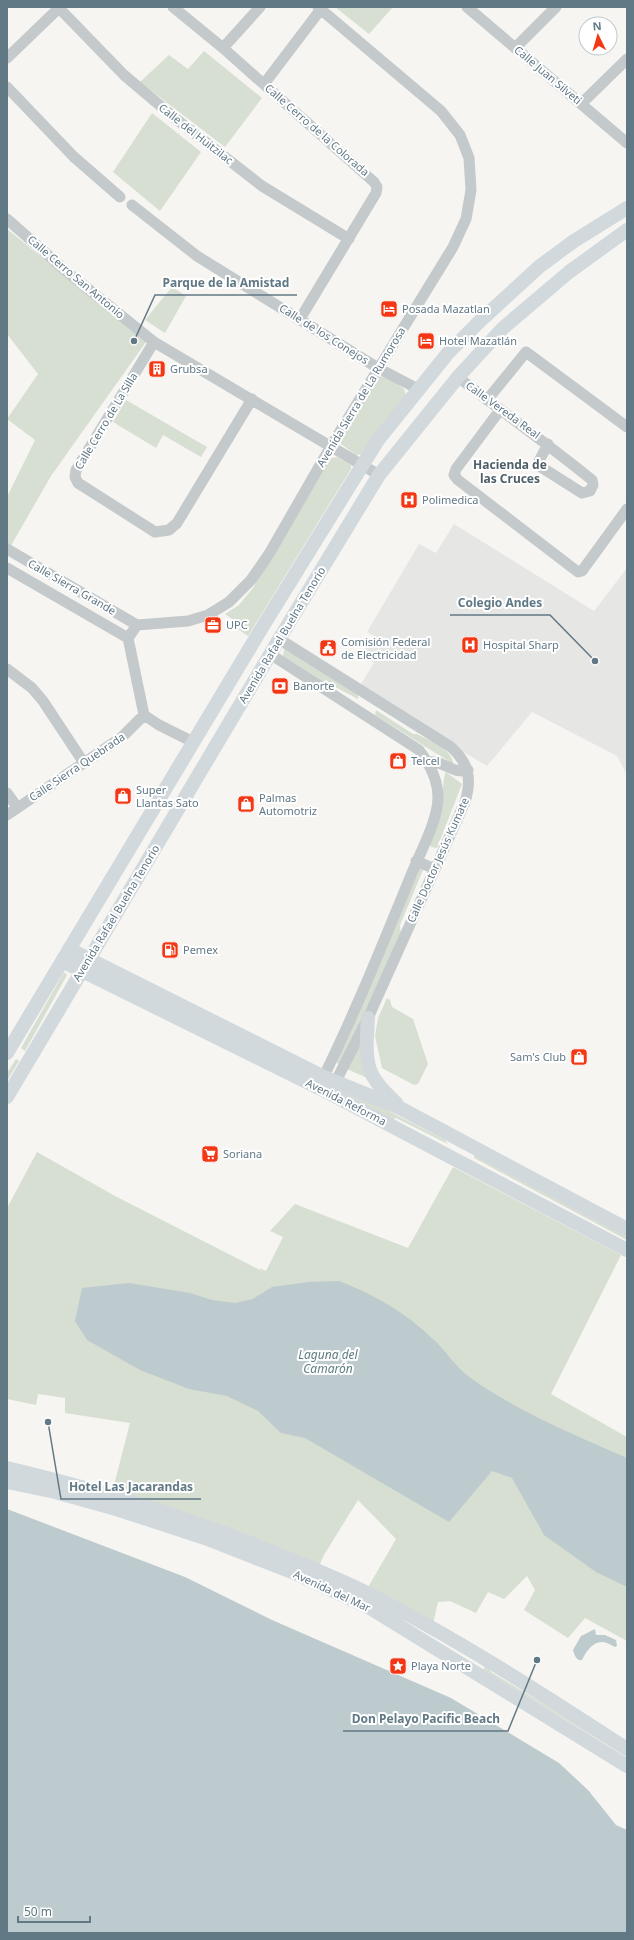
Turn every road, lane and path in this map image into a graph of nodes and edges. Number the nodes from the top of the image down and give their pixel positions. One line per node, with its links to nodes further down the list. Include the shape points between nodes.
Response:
1 (59, 7): 9 (street); 20 (street, Calle del Huitzilac, via 124,74 176,119 262,186)
2 (173, 7): 7 (street, Calle Cerro de la Colorada)
3 (260, 7): 7 (street)
4 (468, 7): 8 (street, Calle Juan Silveti)
5 (556, 7): 8 (street)
6 (320, 8): 11 (street); 23 (street, Avenida Sierra de La Rumorosa, via 441,111 460,135 469,158 472,190 466,219 453,247)
7 (223, 48): 11 (street, Calle Cerro de la Colorada)
8 (515, 48): 13 (street, Calle Juan Silveti)
9 (7, 58)
10 (627, 59): 13 (street)
11 (264, 84): 20 (street, Calle Cerro de la Colorada, via 377,187)
12 (7, 87): 15 (street, via 74,157)
13 (582, 103): 14 (street, Calle Juan Silveti)
14 (627, 143)
15 (120, 197)
16 (132, 205): 21 (street, Calle de los Conejos, via 197,256)
17 (627, 208): 25 (main road, Avenida Rafael Buelna Tenorio, via 540,266 480,320)
18 (7, 219): 22 (street, Calle Cerro San Antonio, via 66,271)
19 (627, 230): 24 (main road, Avenida Rafael Buelna Tenorio, via 569,272 503,328)
20 (349, 239): 21 (street, Calle Cerro de la Colorada)
21 (300, 319): 23 (street, Calle de los Conejos)
22 (154, 342): 26 (street, Calle Cerro San Antonio); 26 (street, Calle Cerro de La Silla, via 76,470 75,477 78,483 155,532 169,530 177,523)
23 (378, 368): 25 (street, Calle de los Conejos); 31 (street, Avenida Sierra de La Rumorosa)
24 (458, 377): 27 (street, Calle Vereda Real); 33 (main road, Avenida Rafael Buelna Tenorio)
25 (418, 389): 32 (main road, Avenida Rafael Buelna Tenorio)
26 (252, 399): 31 (street, Calle Cerro San Antonio)
27 (487, 400): 28 (street, Calle Vereda Real); 29 (street, via 526,352)
28 (500, 410): 30 (street, Calle Vereda Real); 34 (street, via 456,469 454,475 458,480 578,572 582,571)
29 (627, 427)
30 (548, 444): 30 (street, Calle Vereda Real, via 539,461 541,467 582,493 590,491 592,480)
31 (331, 446): 32 (street, Calle Cerro San Antonio); 37 (street, Avenida Sierra de La Rumorosa, via 269,554 251,580 229,602 208,615 188,621)
32 (361, 465): 33 (street, Calle Cerro San Antonio); 43 (main road, Avenida Rafael Buelna Tenorio)
33 (379, 475): 39 (main road, Avenida Rafael Buelna Tenorio)
34 (627, 509)
35 (7, 549): 37 (street, Calle Sierra Grande)
36 (7, 568): 38 (street, Calle Sierra Grande)
37 (137, 625): 38 (street)
38 (128, 638): 42 (street)
39 (279, 639): 40 (main road, Avenida Rafael Buelna Tenorio); 46 (street, via 451,747 464,761)
40 (270, 654): 44 (street, Calle Doctor Jesús Kumate, via 418,750); 53 (main road, Avenida Rafael Buelna Tenorio)
41 (7, 669): 45 (street, via 32,688)
42 (144, 714): 43 (street, via 159,725); 45 (street, Calle Sierra Quebrada, via 122,737)
43 (193, 742): 52 (main road, Avenida Rafael Buelna Tenorio)
44 (427, 762): 46 (street, via 436,762 460,772); 50 (street, Calle Doctor Jesús Kumate, via 437,786 437,808)
45 (84, 764): 48 (street, Calle Sierra Quebrada)
46 (468, 770): 51 (street, Calle Doctor Jesús Kumate, via 470,780 465,802)
47 (7, 793): 48 (street)
48 (17, 807): 49 (street, Calle Sierra Quebrada)
49 (7, 814)
50 (416, 861): 51 (street); 56 (street, Calle Doctor Jesús Kumate)
51 (435, 869): 54 (street, Calle Doctor Jesús Kumate)
52 (65, 955): 53 (main road, Avenida Reforma); 55 (main road, Avenida Rafael Buelna Tenorio)
53 (86, 965): 56 (main road, Avenida Reforma); 57 (main road, Avenida Rafael Buelna Tenorio)
54 (368, 1018): 56 (street, Calle Doctor Jesús Kumate); 58 (main road, via 366,1044 369,1066 376,1081)
55 (7, 1052)
56 (327, 1085): 58 (main road, Avenida Reforma); 60 (main road, Avenida Reforma)
57 (7, 1097)
58 (400, 1108): 59 (main road, Avenida Reforma)
59 (626, 1225)
60 (627, 1250)
61 (7, 1468): 63 (main road, Avenida del Mar, via 121,1498 207,1526 266,1548 359,1589 422,1621)
62 (7, 1482): 64 (main road, Avenida del Mar, via 116,1509 205,1538 297,1574 370,1608)
63 (627, 1749)
64 (627, 1766)

